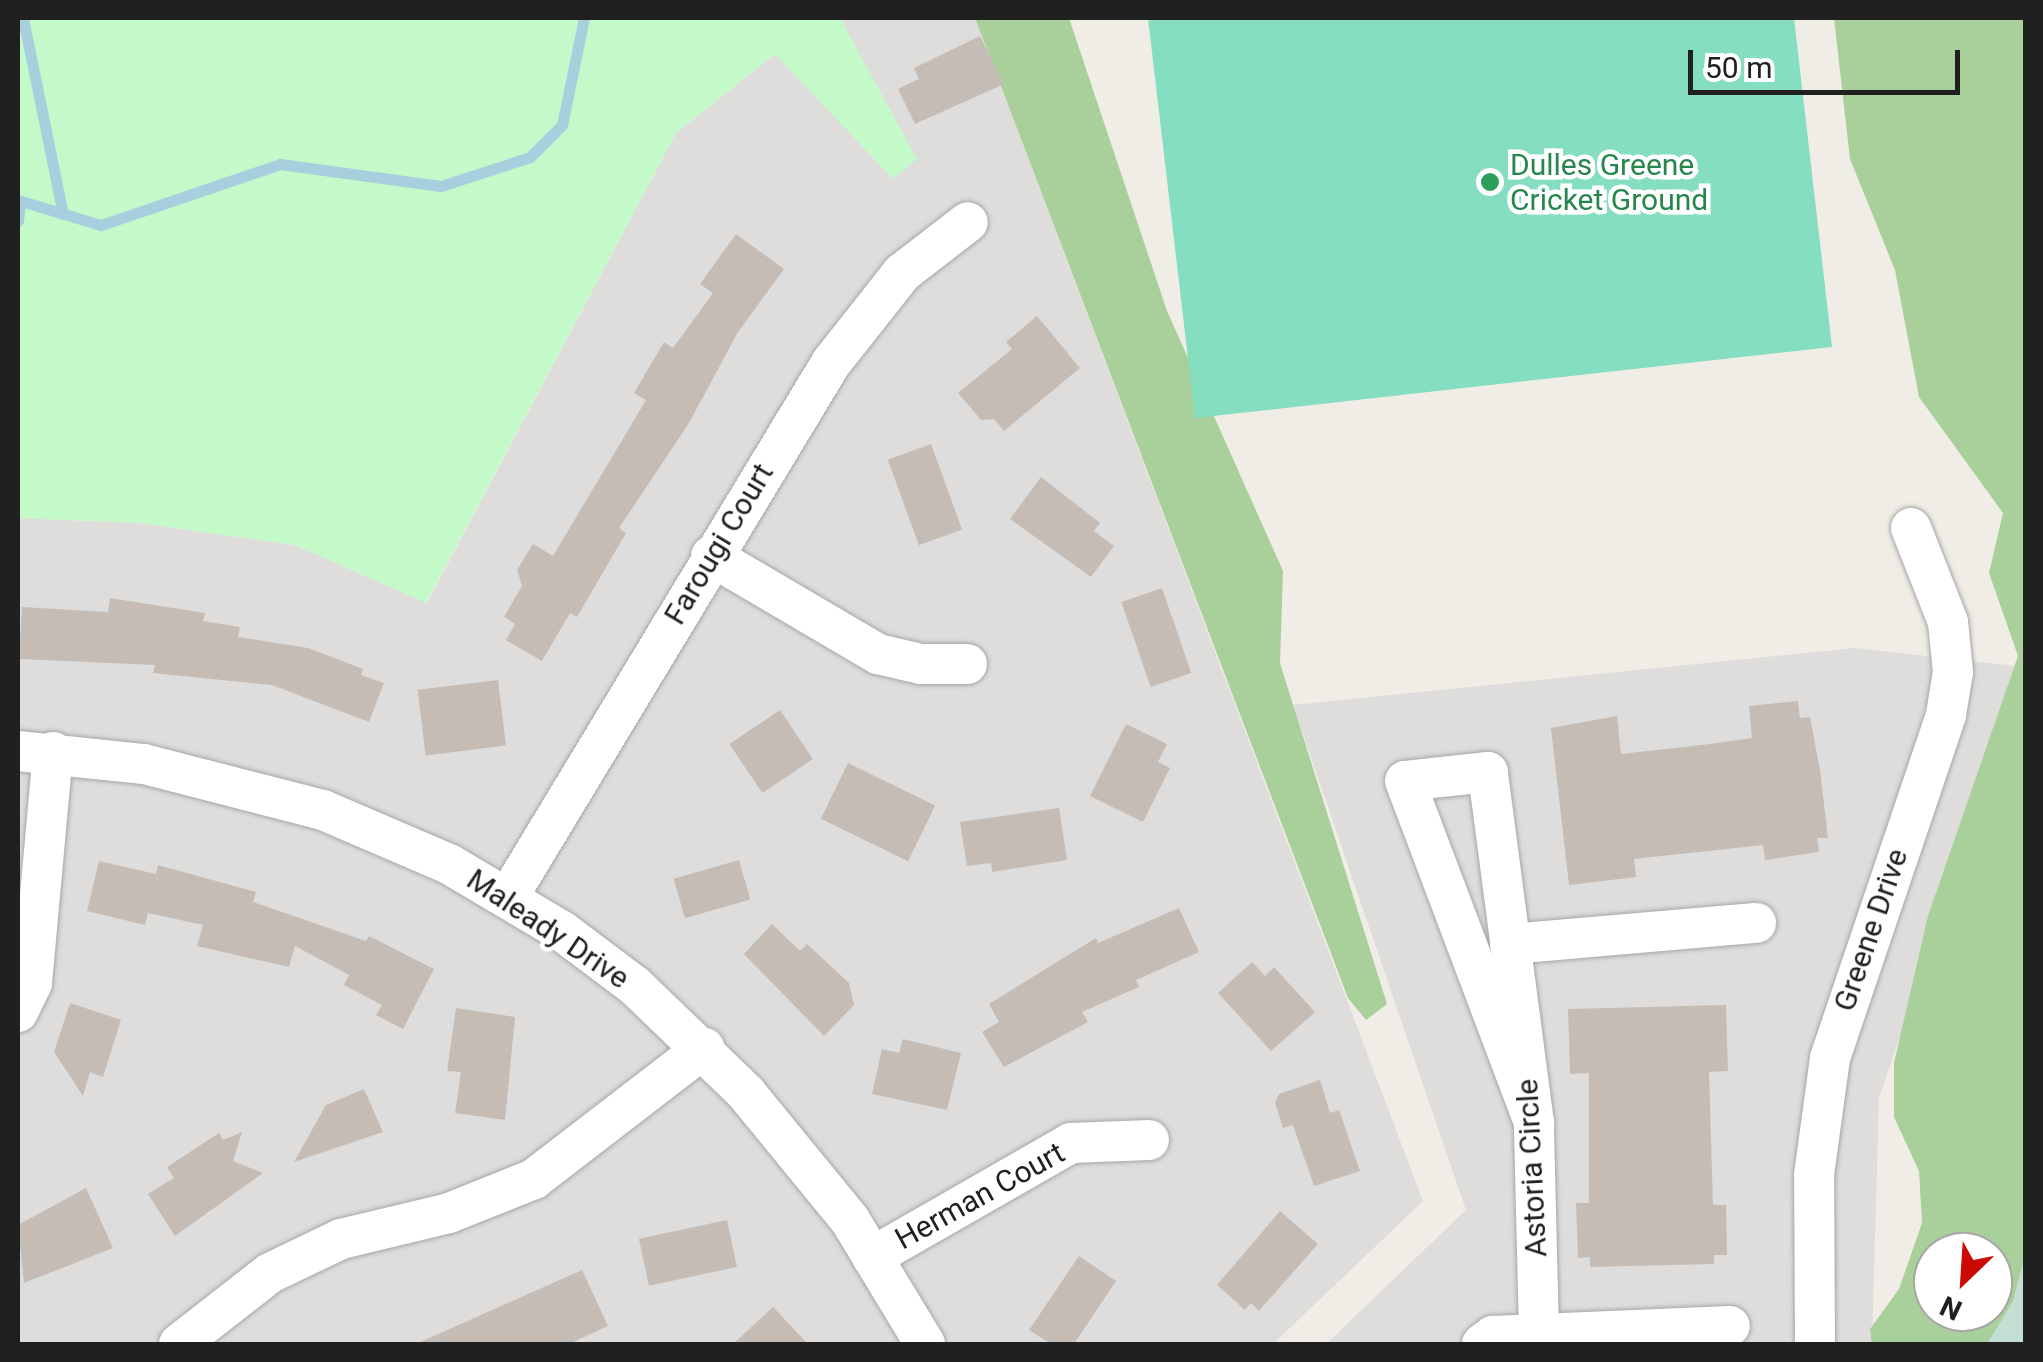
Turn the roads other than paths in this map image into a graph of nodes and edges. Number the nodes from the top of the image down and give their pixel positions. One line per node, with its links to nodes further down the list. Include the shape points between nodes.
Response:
1 (968, 222): 3 (street, Farougi Court, via 902,274 864,318)
2 (1911, 528): 19 (street, Greene Drive, via 1948,622 1952,672 1946,715 1830,1058 1814,1175)
3 (711, 556): 4 (street, via 878,654 921,664); 6 (street, Farougi Court)
4 (967, 664)
5 (36, 751): 6 (street, Maleady Drive, via 234,782 323,810); 9 (street, via 32,982)
6 (508, 897): 10 (street, Maleady Drive, via 635,986)
7 (1756, 923): 8 (street)
8 (1510, 944): 11 (street, Astoria Circle); 11 (street, Astoria Circle, via 1488,772 1405,782)
9 (18, 1012)
10 (704, 1048): 13 (street, Maleady Drive, via 850,1220); 16 (street, via 548,1171 479,1204 341,1239 270,1272)
11 (1534, 1123): 15 (street, Astoria Circle)
12 (1149, 1140): 13 (street, Herman Court, via 1112,1137 1059,1149)
13 (872, 1257): 17 (street, Maleady Drive)
14 (1730, 1326): 15 (street)
15 (1539, 1334): 18 (street, via 1494,1336)
16 (179, 1344)
17 (925, 1344)
18 (1482, 1344)
19 (1815, 1344)

